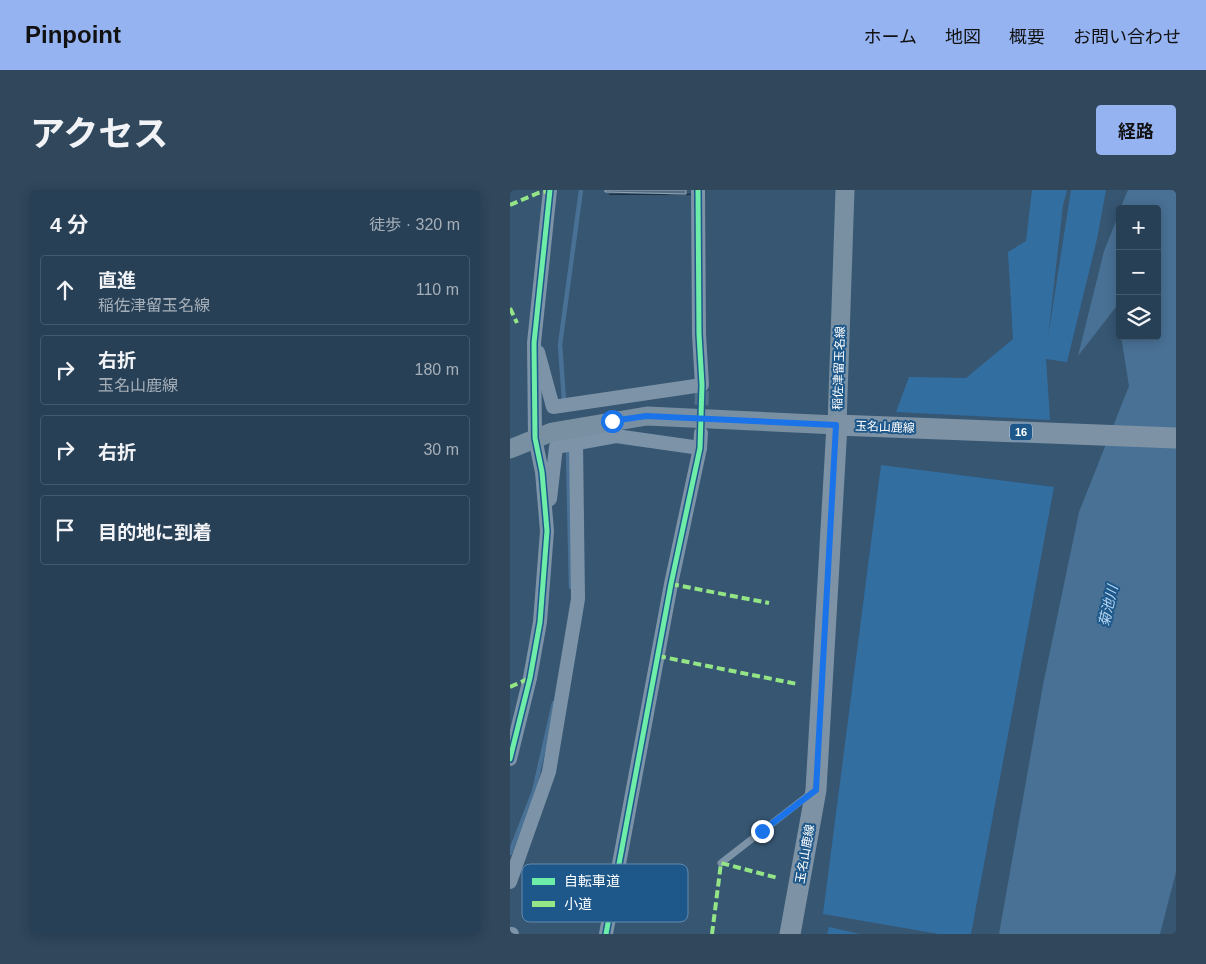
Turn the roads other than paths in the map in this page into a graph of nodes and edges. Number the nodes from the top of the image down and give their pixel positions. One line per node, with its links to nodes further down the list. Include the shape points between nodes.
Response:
1 (550, 190): 4 (street)
2 (698, 190): 4 (street, via 702,385 553,406 543,362)
3 (845, 190): 5 (main road, 稲佐津留玉名線)
4 (534, 342): 7 (street)
5 (836, 425): 7 (main road, 稲佐津留玉名線, via 646,416 587,425); 8 (main road, 玉名山鹿線 / 16); 14 (main road, 玉名山鹿線)
6 (701, 432): 10 (street)
7 (535, 438): 11 (main road, 稲佐津留玉名線); 12 (street, via 542,472)
8 (1176, 438)
9 (576, 442): 10 (street, via 616,436); 12 (street, via 556,447); 17 (street, via 578,599 549,772)
10 (700, 448): 16 (street)
11 (510, 449)
12 (547, 531): 13 (street, via 540,622)
13 (510, 759)
14 (816, 790): 15 (lane); 18 (main road, 玉名山鹿線)
15 (721, 863)
16 (619, 864)
17 (510, 882)
18 (790, 934)

